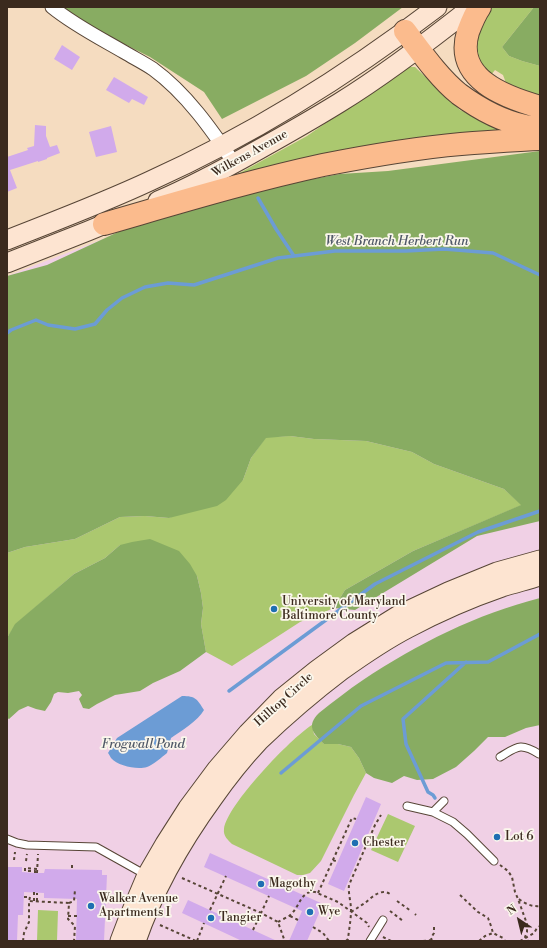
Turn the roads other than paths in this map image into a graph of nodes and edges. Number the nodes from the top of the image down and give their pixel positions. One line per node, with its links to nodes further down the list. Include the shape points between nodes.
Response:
1 (52, 7): 11 (street, via 82,28 157,72 181,94)
2 (438, 7): 5 (street, Wilkens Avenue)
3 (472, 7): 6 (street, Wilkens Avenue)
4 (480, 7): 7 (highway, via 467,36 467,55 472,69 491,88)
5 (411, 27): 6 (highway); 11 (street, Wilkens Avenue, via 316,92)
6 (424, 44): 8 (highway, via 480,90 508,106); 9 (highway, via 440,74 458,93 480,108 502,118 524,126); 12 (street, Wilkens Avenue, via 340,102)
7 (540, 107)
8 (540, 114)
9 (540, 128)
10 (540, 139): 13 (highway, via 461,144 324,165 222,190)
11 (222, 146): 12 (street); 14 (street, Wilkens Avenue, via 151,181)
12 (234, 163): 13 (street, Wilkens Avenue, via 161,200)
13 (104, 224): 15 (street, Wilkens Avenue)
14 (7, 240)
15 (7, 263)
16 (540, 560): 25 (street, Hilltop Circle, via 497,572 399,615 317,670 282,699 216,769 165,844)
17 (540, 576): 25 (street, Hilltop Circle, via 455,605 414,625 362,655 326,682 258,742 200,816 178,851)
18 (538, 754): 19 (lane, via 528,747 518,746)
19 (500, 757)
20 (444, 801): 22 (lane)
21 (407, 806): 22 (lane)
22 (433, 812): 24 (lane, via 453,822)
23 (7, 839): 25 (lane, via 27,845 96,846)
24 (494, 861)
25 (154, 879): 27 (street, Hilltop Circle, via 128,920); 28 (street, Hilltop Circle)
26 (383, 920): 29 (lane)
27 (120, 941)
28 (136, 941)
29 (370, 941)

